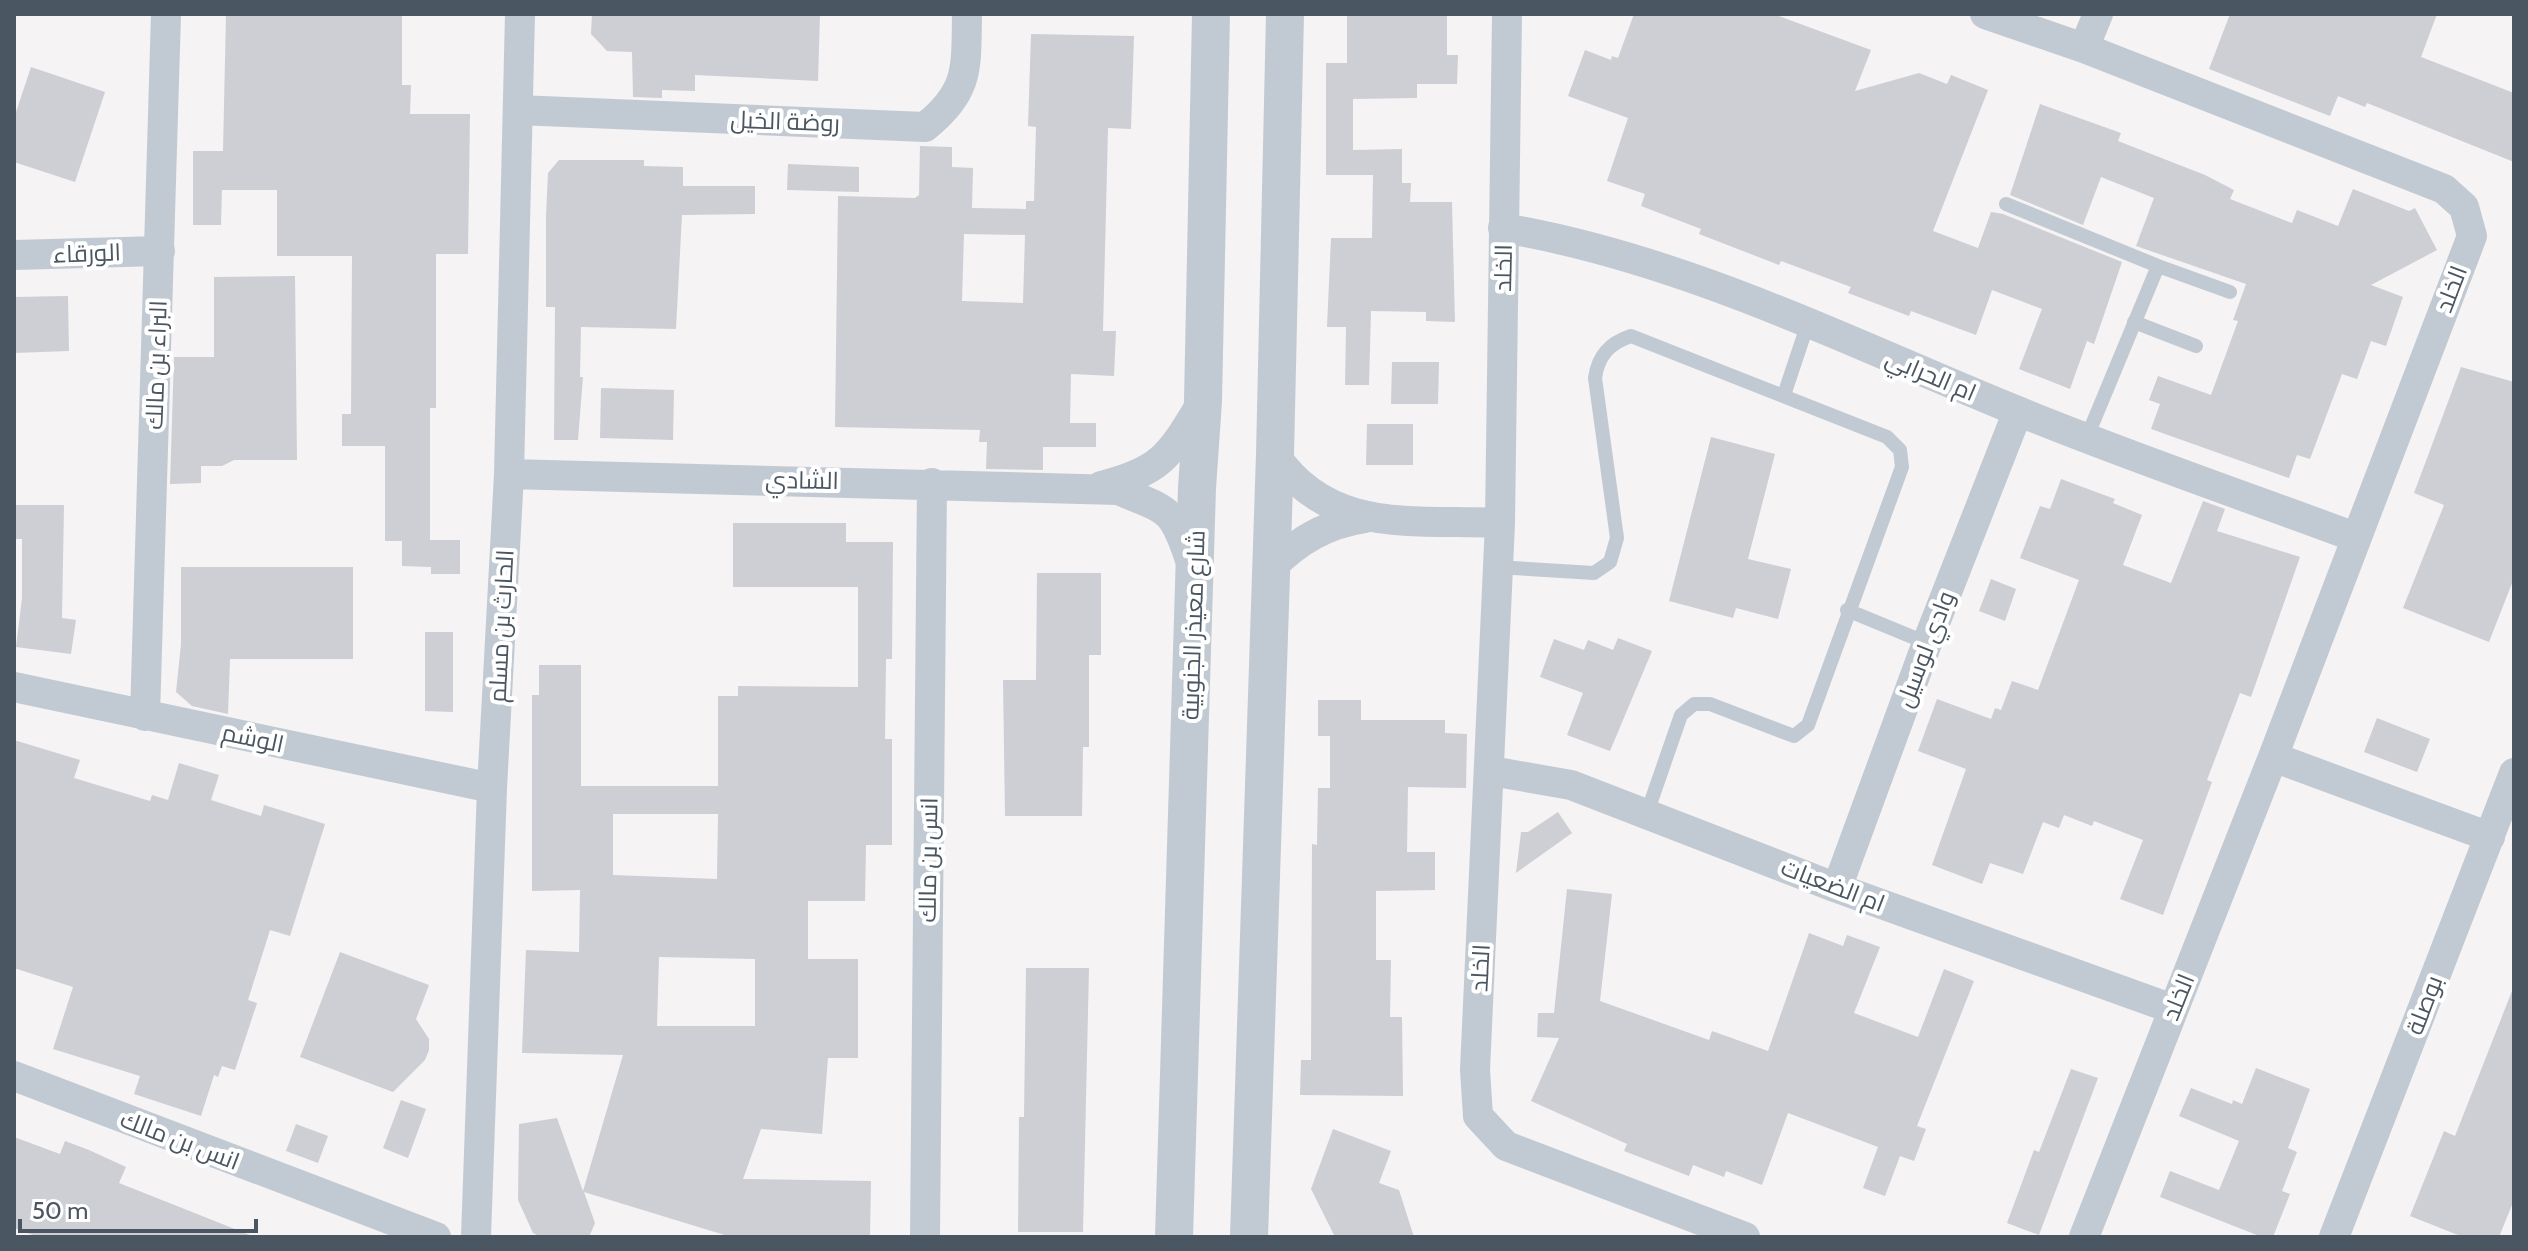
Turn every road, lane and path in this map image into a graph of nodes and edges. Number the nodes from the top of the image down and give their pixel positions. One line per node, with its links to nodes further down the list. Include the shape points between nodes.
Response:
1 (166, 14): 13 (street, البراء بن مالك)
2 (520, 14): 10 (street, الحارث بن مسلم)
3 (967, 14): 10 (street, روضة الخيل, via 965,73 949,108 925,127)
4 (1211, 14): 21 (street, شارع معيذر الجنوبية)
5 (1285, 14): 24 (street)
6 (1507, 14): 12 (street, الخلد)
7 (1985, 14): 9 (street, الخلد)
8 (2098, 14): 9 (street)
9 (2084, 48): 30 (street, الخلد, via 2444,189 2464,207 2472,236)
10 (518, 110): 25 (street, الحارث بن مسلم)
11 (2006, 204): 15 (lane)
12 (1503, 228): 18 (street, ام الحرابي, via 1577,240); 29 (street, الخلد)
13 (160, 251): 14 (street, الورقاء); 37 (street, البراء بن مالك)
14 (14, 255)
15 (2158, 266): 16 (lane); 17 (lane)
16 (2230, 292)
17 (2134, 322): 19 (lane); 23 (lane)
18 (1808, 323): 20 (lane); 22 (street, ام الحرابي)
19 (2196, 346)
20 (1784, 395): 31 (lane, via 1644,338 1615,341 1597,361 1595,378 1617,538 1610,562 1594,573); 34 (lane, via 1887,437 1900,450 1902,467)
21 (1203, 401): 27 (street, الشادي, via 1176,446 1158,464 1137,477); 33 (street, شارع معيذر الجنوبية)
22 (2018, 411): 23 (street, ام الحرابي); 35 (street, وادي لوسيل)
23 (2087, 437): 30 (street, ام الحرابي)
24 (1275, 455): 28 (street, via 1288,474 1324,503); 32 (street)
25 (509, 474): 26 (street, الشادي); 41 (street, الحارث بن مسلم)
26 (932, 483): 27 (street, الشادي); 49 (street, انس بن مالك)
27 (1095, 487): 33 (street, الشادي, via 1164,508 1177,523)
28 (1367, 517): 29 (street); 32 (street, via 1314,534)
29 (1500, 523): 31 (street, الخلد)
30 (2355, 537): 38 (street, الخلد)
31 (1497, 567): 39 (street, الخلد)
32 (1271, 568): 51 (street)
33 (1195, 574): 50 (street, شارع معيذر الجنوبية)
34 (1847, 610): 35 (lane); 42 (lane, via 1808,725 1794,736 1710,704 1694,704 1681,715)
35 (1927, 643): 44 (street, وادي لوسيل)
36 (14, 687): 37 (street, الوشم)
37 (145, 716): 41 (street, الوشم)
38 (2273, 757): 43 (street); 45 (street, الخلد)
39 (1491, 771): 42 (street, ام الضعيات, via 1571,785); 52 (street, الخلد, via 1475,1070 1478,1116 1506,1146)
40 (2514, 773): 43 (street, بوصلة)
41 (492, 788): 48 (street, الحارث بن مسلم)
42 (1647, 813): 44 (street, ام الضعيات)
43 (2490, 837): 54 (street, بوصلة)
44 (1837, 888): 45 (street, ام الضعيات)
45 (2173, 1009): 53 (street, الخلد)
46 (14, 1076): 47 (street, انس بن مالك)
47 (436, 1237)
48 (476, 1237)
49 (925, 1237)
50 (1174, 1237)
51 (1249, 1237)
52 (1745, 1237)
53 (2084, 1237)
54 (2334, 1237)

